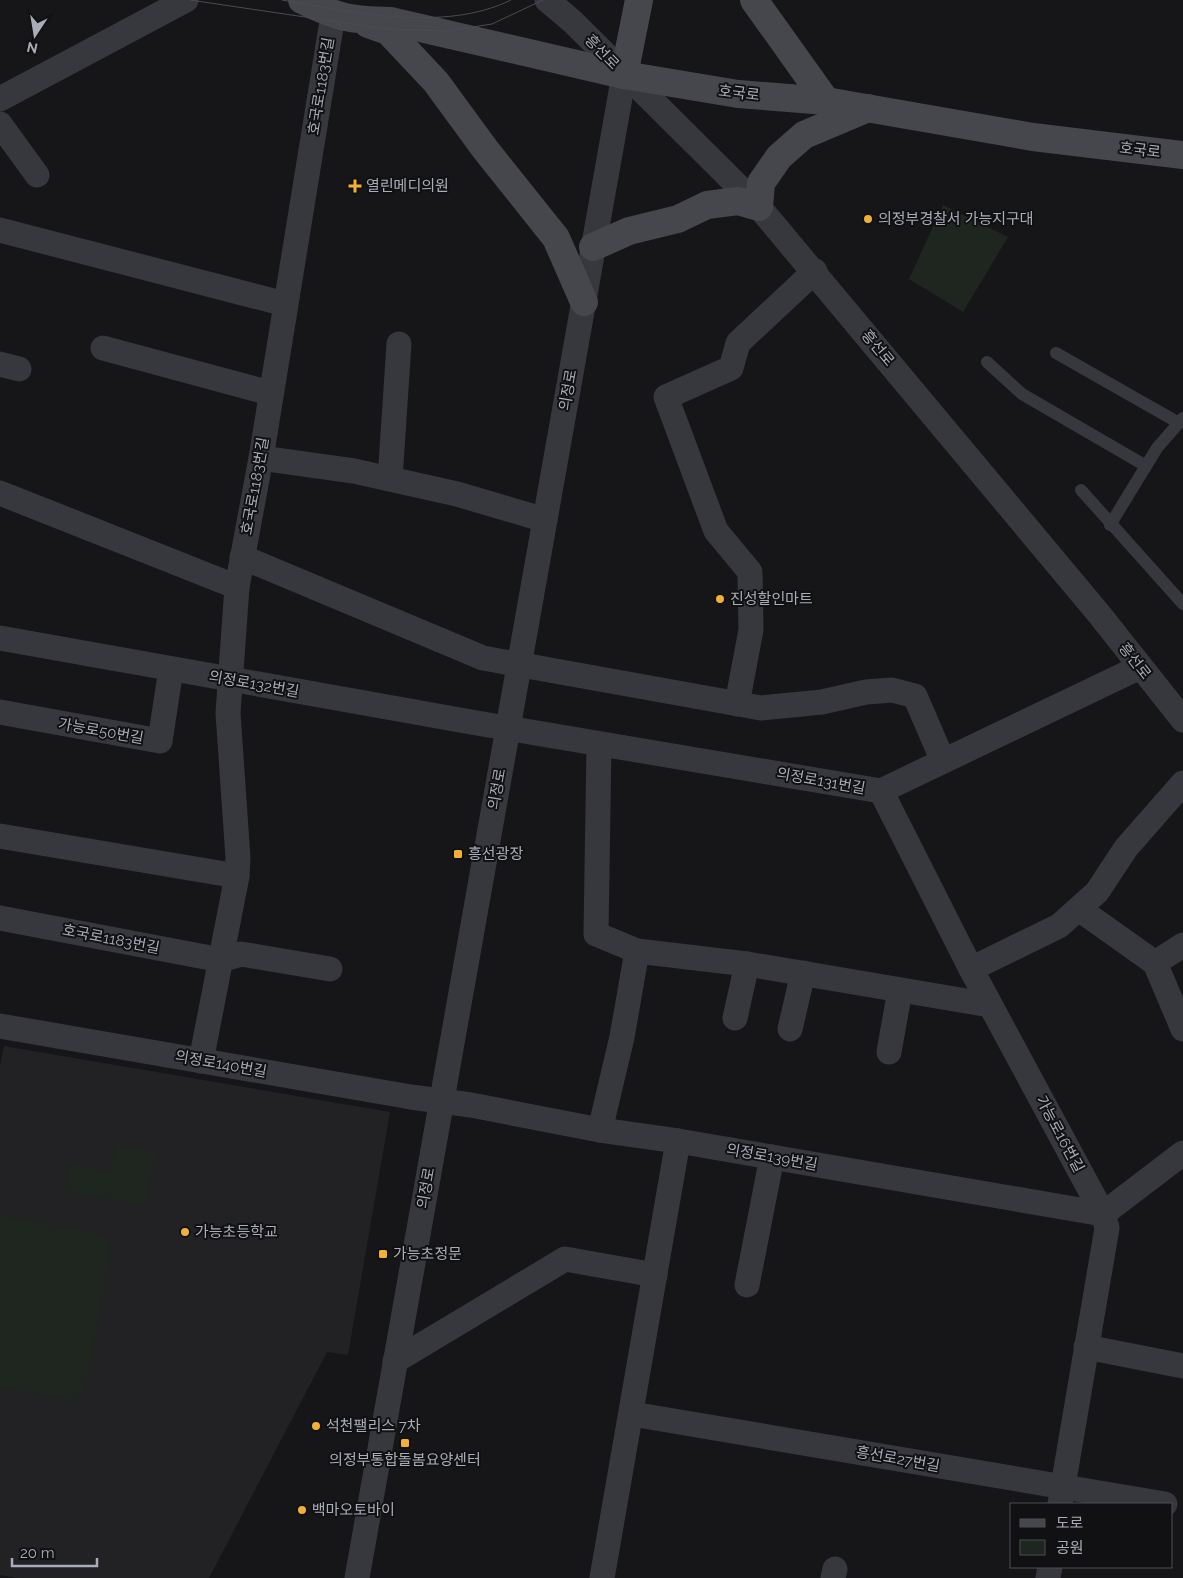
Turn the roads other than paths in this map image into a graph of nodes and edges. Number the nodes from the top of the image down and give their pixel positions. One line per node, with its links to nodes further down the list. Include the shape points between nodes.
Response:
1 (186, 0): 8 (street)
2 (302, 0): 6 (street, 호국로)
3 (547, 0): 7 (street, 흥선로)
4 (639, 0): 7 (street, 의정로)
5 (754, 0): 9 (street)
6 (345, 18): 7 (street, 호국로, via 390,21); 18 (street, via 388,31 436,82 556,238); 19 (street, 호국로1183번길)
7 (624, 75): 9 (street, 호국로, via 738,94); 14 (street, 흥선로); 16 (street, 의정로)
8 (0, 99)
9 (826, 101): 10 (street, 호국로)
10 (868, 108): 12 (street, 호국로, via 1033,138); 14 (street, via 804,135 785,152 761,183)
11 (0, 124): 13 (street)
12 (1183, 155)
13 (37, 174)
14 (759, 207): 16 (street, via 738,201 707,205 678,219 630,231); 17 (street, 흥선로)
15 (0, 230): 19 (street)
16 (594, 247): 18 (street, 의정로)
17 (815, 271): 38 (street, 흥선로); 41 (street, via 738,343 731,368 666,397 716,531 750,572 751,630)
18 (584, 302): 31 (street, 의정로)
19 (285, 304): 24 (street, 호국로1183번길)
20 (399, 344): 28 (street)
21 (103, 348): 24 (street)
22 (1056, 353): 25 (lane)
23 (987, 362): 27 (lane, via 1022,394)
24 (270, 393): 26 (street, 호국로1183번길)
25 (1181, 421): 27 (lane)
26 (261, 458): 28 (street, via 354,471); 33 (street, 호국로1183번길)
27 (1146, 466): 32 (lane)
28 (390, 480): 31 (street, via 457,494)
29 (1081, 490): 32 (lane)
30 (0, 493): 34 (street)
31 (545, 520): 37 (street, 의정로)
32 (1110, 524): 35 (lane)
33 (242, 557): 34 (street, 호국로1183번길); 37 (street, via 465,651)
34 (237, 587): 40 (street, 호국로1183번길)
35 (1183, 604)
36 (0, 638): 39 (street, 의정로132번길)
37 (519, 665): 41 (street); 44 (street, 의정로)
38 (1140, 667): 43 (street, 흥선로); 46 (street, 의정로131번길)
39 (171, 669): 40 (street, 의정로132번길); 42 (street, 가능로50번길, via 160,741)
40 (229, 679): 44 (street, 의정로132번길); 50 (street, 호국로1183번길)
41 (736, 704): 46 (street, via 761,708 892,690 915,696)
42 (0, 712)
43 (1183, 720)
44 (508, 729): 45 (street, 의정로131번길); 69 (street, 의정로)
45 (599, 744): 48 (street, 의정로131번길); 54 (street, via 596,934)
46 (944, 761): 48 (street, 의정로131번길)
47 (1183, 783): 51 (street, via 1126,848 1097,892)
48 (881, 792): 59 (street, 가능로16번길)
49 (0, 836): 50 (street)
50 (237, 876): 55 (street, 호국로1183번길)
51 (1078, 908): 56 (street); 59 (street, via 1059,926)
52 (0, 918): 55 (street, 호국로1183번길)
53 (1183, 945): 56 (street)
54 (637, 951): 57 (street); 70 (street, via 622,1037)
55 (221, 960): 58 (street, 호국로1183번길, via 241,954); 68 (street, 호국로1183번길)
56 (1155, 963): 66 (street)
57 (747, 964): 60 (street); 63 (street)
58 (330, 969)
59 (971, 969): 62 (street, 가능로16번길)
60 (803, 973): 61 (street); 65 (street)
61 (900, 990): 62 (street); 67 (street)
62 (990, 1005): 74 (street, 가능로16번길)
63 (735, 1018)
64 (0, 1026): 68 (street, 의정로140번길)
65 (790, 1029)
66 (1183, 1029)
67 (889, 1052)
68 (201, 1061): 69 (street, 의정로140번길)
69 (442, 1102): 70 (street, 의정로139번길, via 471,1104); 78 (street, 의정로)
70 (600, 1130): 71 (street, 의정로139번길)
71 (678, 1141): 73 (street, 의정로139번길); 75 (street)
72 (1183, 1153): 74 (street)
73 (772, 1157): 74 (street, 의정로139번길); 76 (street)
74 (1103, 1214): 77 (street, 가능로16번길, via 1107,1228)
75 (655, 1275): 78 (street, via 566,1259); 80 (street)
76 (747, 1285)
77 (1086, 1347): 79 (street); 81 (street, 가능로16번길)
78 (396, 1361): 83 (street, 의정로)
79 (1183, 1366)
80 (632, 1414): 81 (street, 흥선로27번길); 84 (street)
81 (1062, 1496): 82 (street, 흥선로27번길)
82 (1152, 1503)
83 (357, 1578)
84 (602, 1578)

